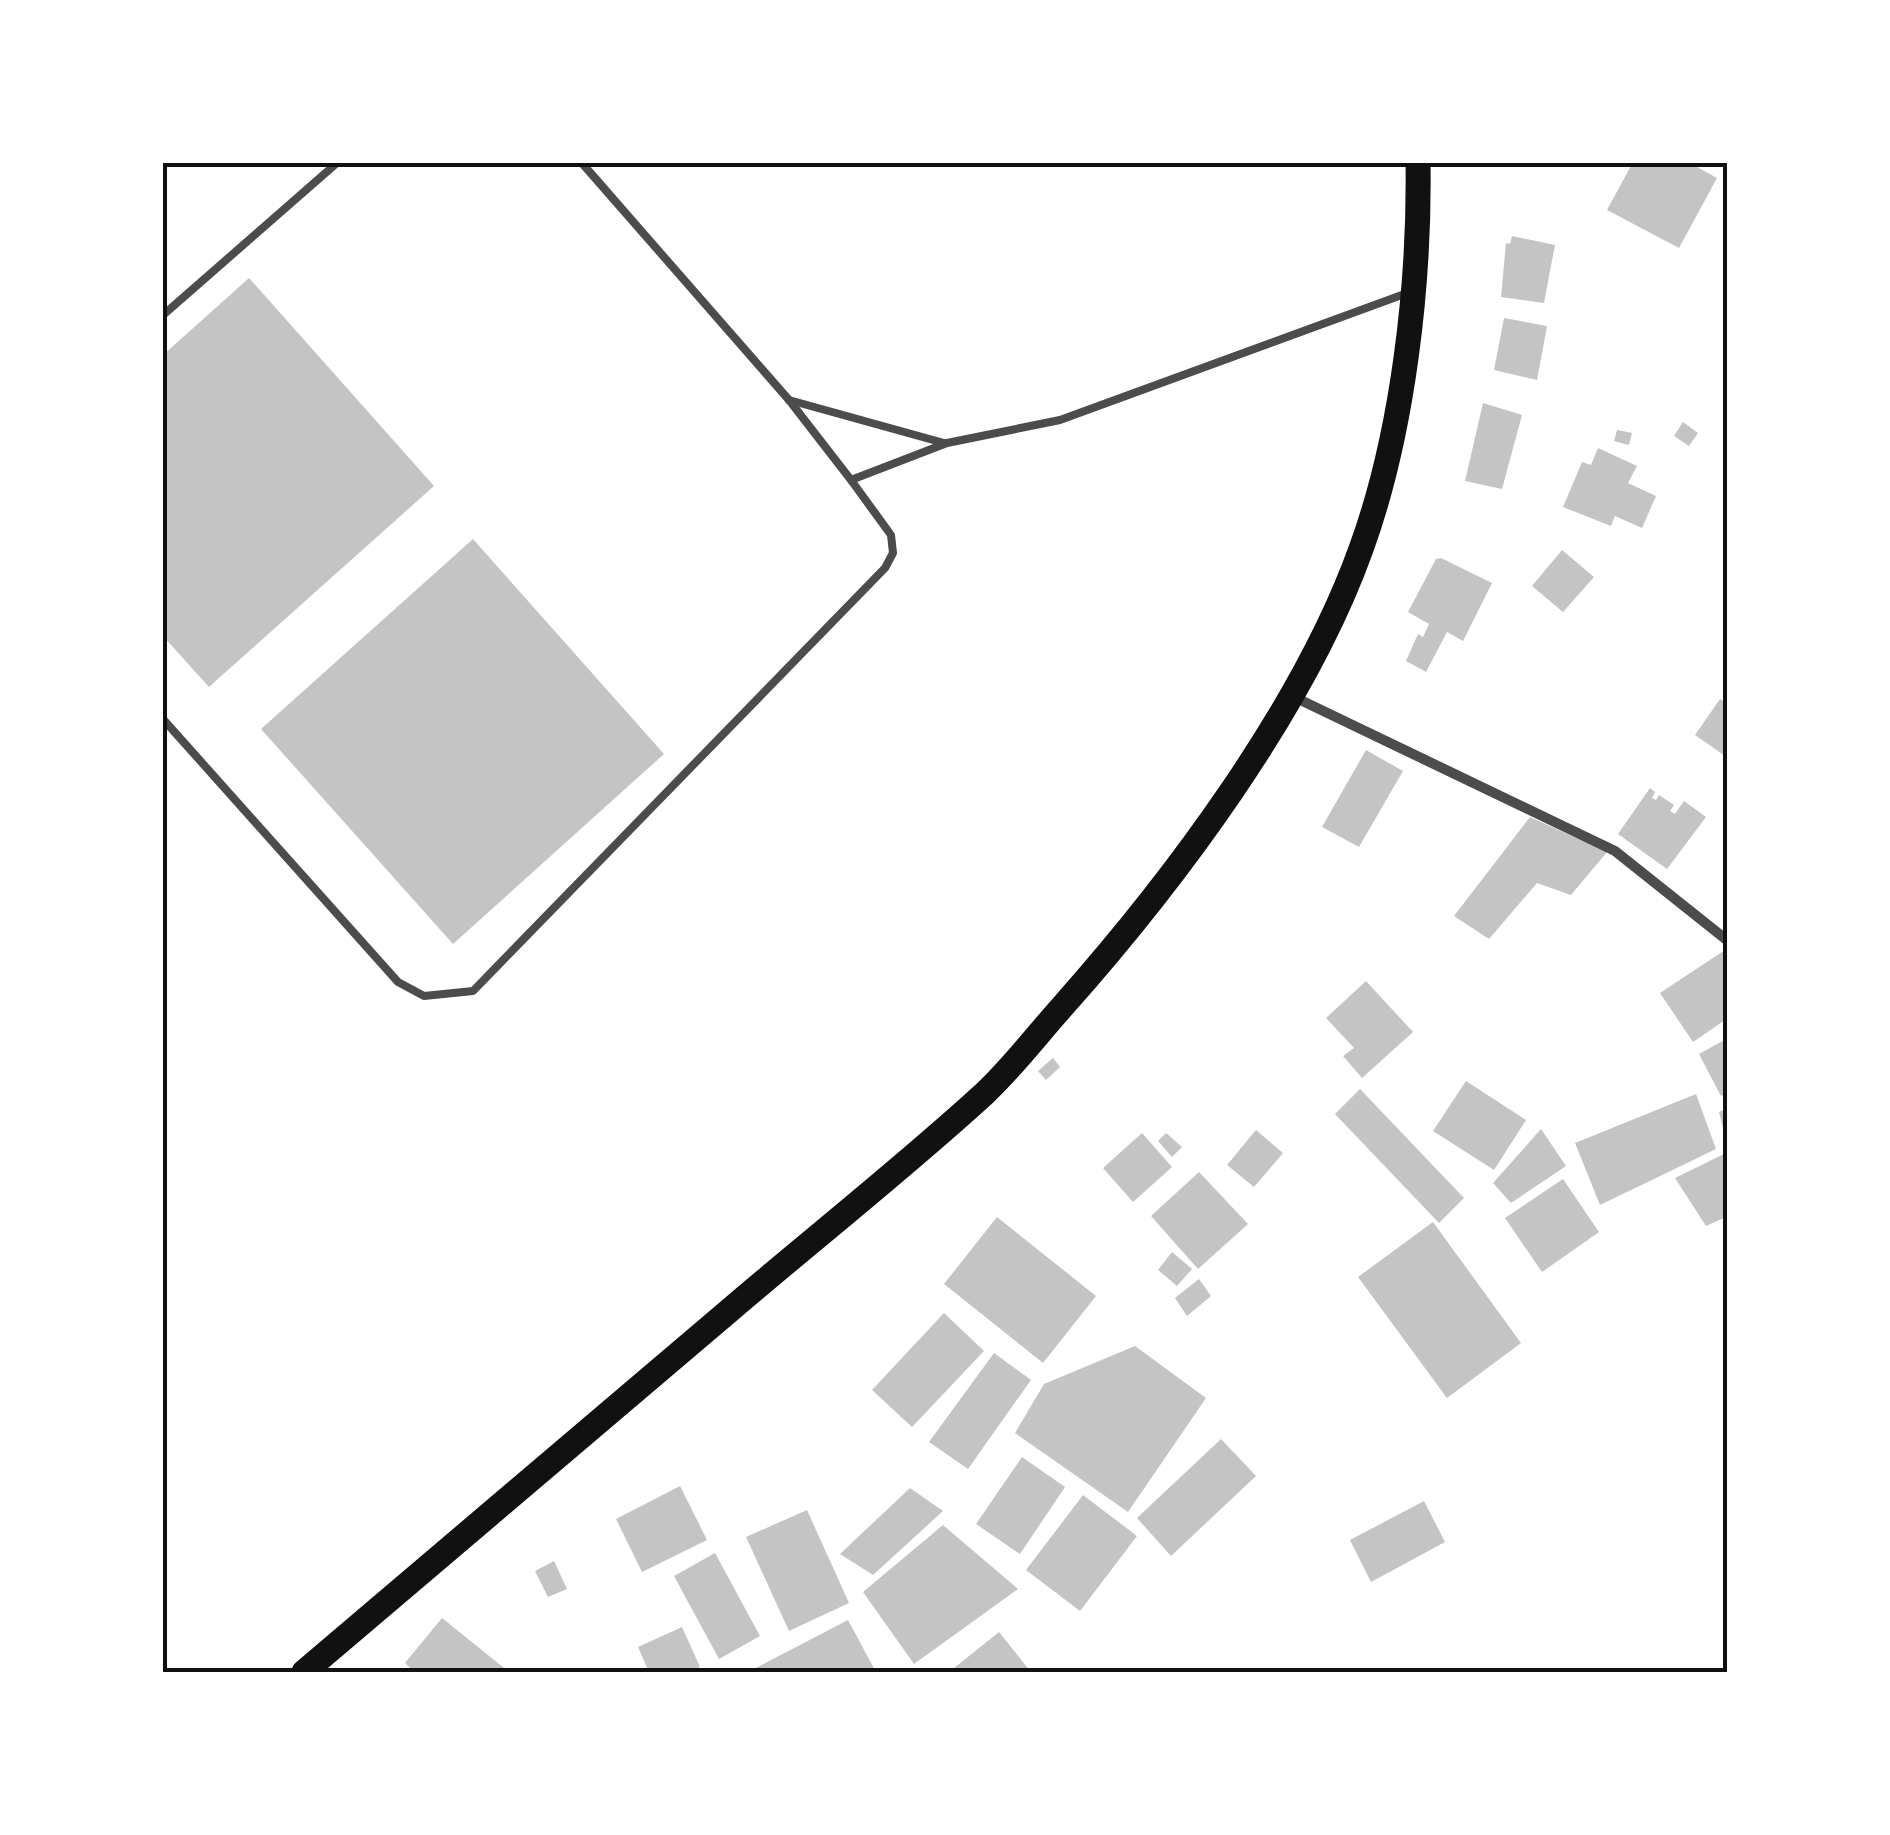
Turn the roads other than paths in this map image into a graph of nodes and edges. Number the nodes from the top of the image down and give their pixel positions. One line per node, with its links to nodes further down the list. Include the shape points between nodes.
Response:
1 (338, 162): 5 (lane)
2 (581, 162): 6 (lane)
3 (1418, 162): 4 (main road)
4 (1411, 292): 7 (lane, via 1060,420); 9 (main road, via 1384,475 1361,552)
5 (162, 316)
6 (789, 400): 7 (lane); 8 (lane)
7 (947, 444): 8 (lane)
8 (851, 480): 10 (lane, via 891,535 893,552 884,568 473,991 424,996 398,982)
9 (1289, 694): 11 (street, via 1616,852); 12 (main road, via 1124,937 986,1092)
10 (162, 718)
11 (1728, 941)
12 (304, 1672)

